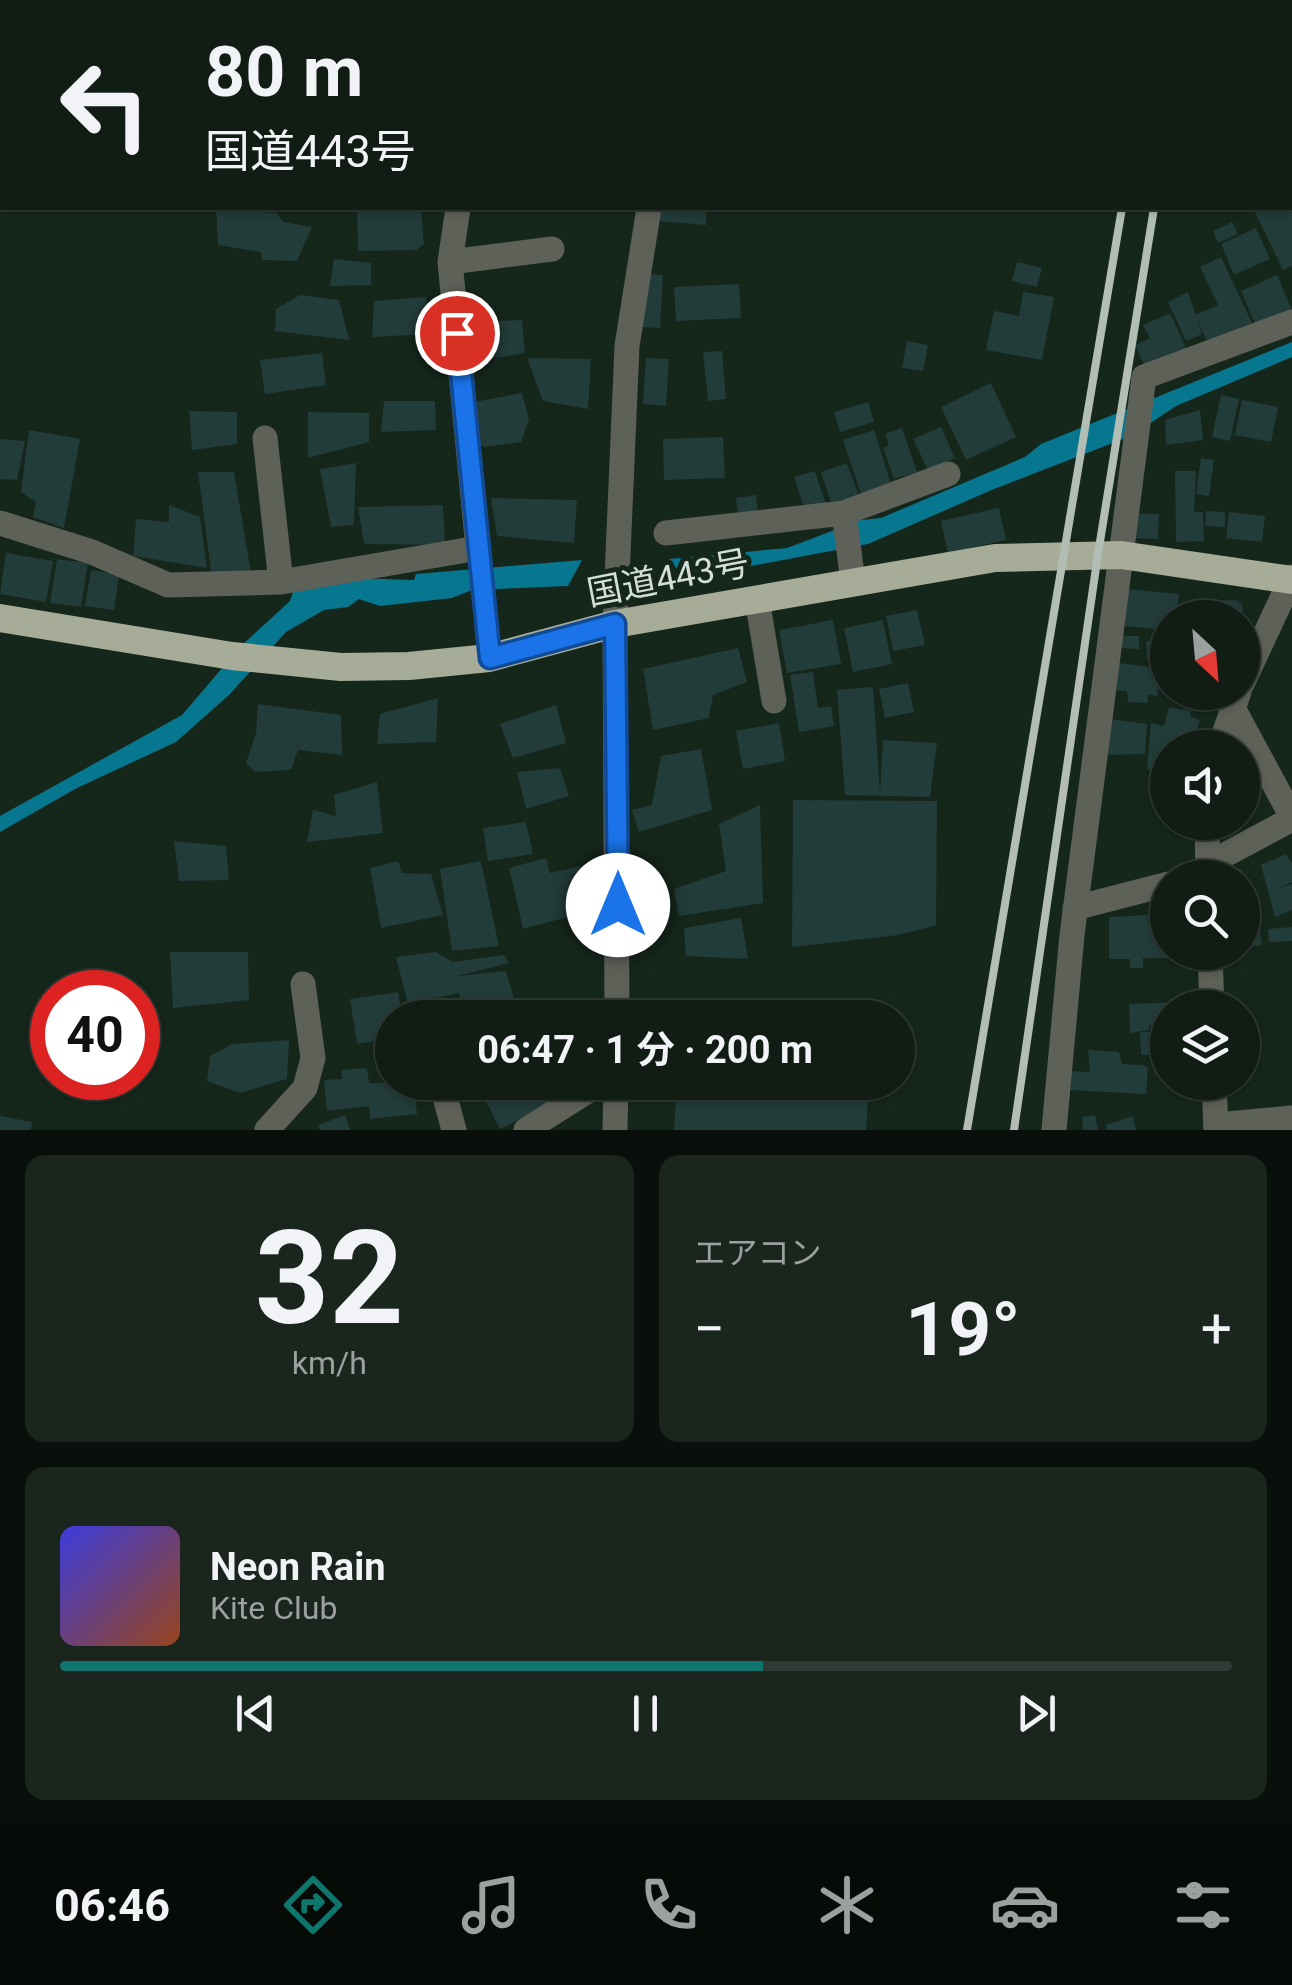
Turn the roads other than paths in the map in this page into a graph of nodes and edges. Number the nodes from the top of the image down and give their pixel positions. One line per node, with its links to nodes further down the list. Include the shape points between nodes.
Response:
1 (458, 210): 4 (street)
2 (649, 210): 18 (street, via 627,346)
3 (552, 249): 4 (street)
4 (450, 262): 11 (street)
5 (1292, 322): 12 (street, via 1144,377)
6 (265, 438): 14 (street)
7 (948, 474): 8 (street)
8 (844, 513): 10 (street); 15 (street)
9 (0, 523): 14 (street, via 168,585)
10 (666, 533)
11 (478, 548): 14 (street); 20 (lane)
12 (1121, 554): 13 (highway, 国道443号); 15 (highway, 国道443号, via 994,558); 26 (street)
13 (1292, 579): 19 (street)
14 (282, 582)
15 (853, 582): 16 (highway, 国道443号)
16 (757, 599): 18 (highway, 国道443号); 21 (street)
17 (0, 618): 20 (highway, 国道443号, via 341,667)
18 (615, 624): 20 (highway, 国道443号); 28 (street)
19 (1260, 647)
20 (490, 658)
21 (774, 701)
22 (1245, 710): 23 (street)
23 (1292, 818): 24 (street)
24 (1226, 860)
25 (1150, 889): 26 (street)
26 (1075, 908): 39 (street)
27 (303, 984): 35 (street, via 313,1058 305,1088)
28 (617, 1000)
29 (446, 1100): 36 (street)
30 (574, 1100): 37 (street)
31 (616, 1100): 38 (street)
32 (1215, 1100): 34 (street)
33 (1292, 1118): 34 (street)
34 (1216, 1127)
35 (267, 1130)
36 (454, 1130)
37 (526, 1130)
38 (615, 1130)
39 (1054, 1130)

